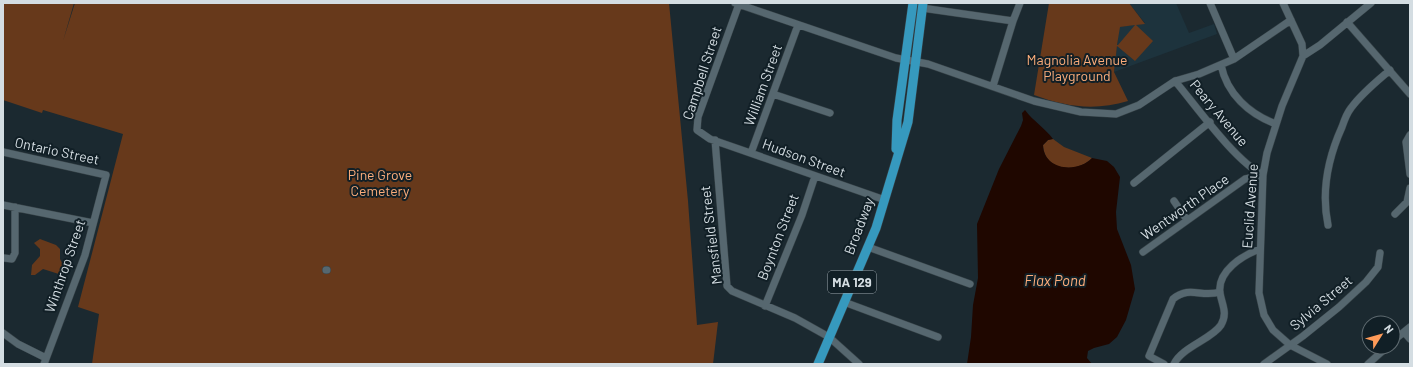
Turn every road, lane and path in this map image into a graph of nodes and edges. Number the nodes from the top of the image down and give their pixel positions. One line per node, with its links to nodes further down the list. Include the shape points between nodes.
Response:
1 (913, 3): 14 (main road, Broadway / MA 129)
2 (1020, 3): 9 (street)
3 (1210, 3): 13 (street)
4 (1283, 3): 8 (street)
5 (1371, 3): 10 (street)
6 (737, 4): 11 (street); 26 (street, Campbell Street, via 697,123 699,132)
7 (923, 5): 9 (street); 15 (main road, Broadway / MA 129)
8 (1291, 20): 12 (street, via 1302,44); 13 (street)
9 (1013, 21): 19 (street)
10 (1347, 22): 12 (street); 17 (street)
11 (798, 25): 14 (street); 20 (street, William Street)
12 (1304, 56): 24 (street, Euclid Avenue)
13 (1234, 59): 16 (street)
14 (905, 60): 15 (street); 29 (main road, Broadway / MA 129)
15 (916, 62): 19 (street); 29 (main road, Broadway / MA 129, via 908,122)
16 (1221, 65): 18 (street); 24 (street, via 1225,80 1242,103 1256,115)
17 (1390, 70): 21 (street); 43 (street, via 1360,96 1349,110 1337,137 1325,182 1324,197)
18 (1175, 81): 19 (street, via 1139,105 1116,114 1081,112 1034,101); 23 (street, Peary Avenue)
19 (993, 86)
20 (773, 94): 22 (street); 28 (street, William Street)
21 (1410, 94)
22 (830, 113)
23 (1210, 122): 32 (street, Peary Avenue, via 1252,169); 34 (street)
24 (1276, 124): 32 (street, Euclid Avenue)
25 (1410, 135): 31 (street, via 1406,142)
26 (715, 140): 28 (street, Hudson Street); 52 (street, Mansfield Street, via 727,286 732,291)
27 (3, 152): 30 (street, Ontario Street)
28 (751, 153): 33 (street, Hudson Street)
29 (895, 164): 36 (main road, Broadway / MA 129)
30 (106, 174): 42 (street, Winthrop Street)
31 (1410, 174)
32 (1263, 175): 41 (street, Wentworth Place, via 1245,180); 45 (street, Euclid Avenue)
33 (815, 176): 36 (street, Hudson Street); 52 (street, Boynton Street)
34 (1134, 184)
35 (1410, 188): 40 (street, via 1406,202)
36 (885, 200): 44 (main road, Broadway / MA 129)
37 (1174, 201): 41 (street)
38 (3, 205): 39 (street)
39 (15, 207): 42 (street); 48 (street, via 15,253 12,259)
40 (1395, 214)
41 (1188, 220): 46 (street, Wentworth Place)
42 (93, 224): 62 (street, Winthrop Street, via 82,262)
43 (1328, 225)
44 (868, 247): 49 (street); 51 (main road, Broadway / MA 129)
45 (1260, 249): 50 (street, via 1238,259 1228,270); 60 (street, Euclid Avenue, via 1259,293 1264,315 1273,330)
46 (1143, 252)
47 (1380, 253): 60 (street, Sylvia Street, via 1378,267 1366,282 1339,307)
48 (4, 258)
49 (970, 284)
50 (1220, 292): 65 (street, via 1211,295 1193,291 1181,293 1173,299 1149,356); 66 (street, via 1225,311 1220,326 1189,349)
51 (844, 302): 57 (main road, Broadway / MA 129); 58 (street)
52 (765, 306): 57 (street, Mansfield Street, via 795,318)
53 (1410, 327): 54 (street)
54 (1404, 332): 56 (street); 59 (street)
55 (3, 333): 62 (street)
56 (1401, 335)
57 (829, 337): 63 (main road, Broadway / MA 129); 64 (street, Mansfield Street)
58 (938, 337)
59 (1410, 339)
60 (1290, 345): 67 (street, Sylvia Street); 68 (street, Euclid Avenue)
61 (1378, 355): 69 (street)
62 (45, 361)
63 (818, 364)
64 (859, 364)
65 (1164, 364)
66 (1174, 364)
67 (1264, 364)
68 (1327, 364)
69 (1368, 364)

